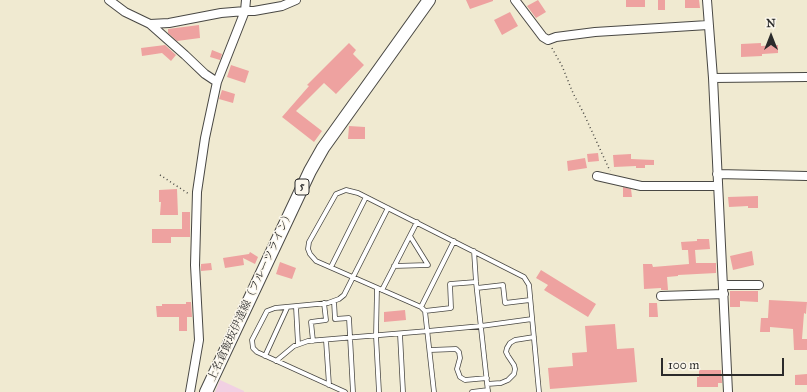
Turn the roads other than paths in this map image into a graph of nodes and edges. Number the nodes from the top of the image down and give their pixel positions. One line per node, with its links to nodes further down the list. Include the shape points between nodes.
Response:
1 (109, 0): 8 (street, via 125,12)
2 (246, 0): 7 (street)
3 (296, 0): 7 (street, via 282,6)
4 (429, 0): 58 (main road, 上名倉飯坂伊達線（フルーツライン） / 5, via 316,160)
5 (515, 0): 9 (street, via 548,40 595,32)
6 (707, 0): 9 (street)
7 (245, 11): 8 (street); 12 (street)
8 (150, 24): 12 (street)
9 (708, 25): 11 (street)
10 (807, 77): 11 (street)
11 (713, 78): 13 (street)
12 (217, 82): 57 (street, via 205,138 197,200 196,285 199,340)
13 (717, 174): 15 (street); 16 (street)
14 (597, 176): 16 (street, via 642,186)
15 (807, 176)
16 (718, 186): 27 (street)
17 (366, 196): 18 (lane); 24 (lane); 24 (lane, via 352,190 334,194 309,242 308,249 312,257)
18 (388, 208): 19 (lane); 25 (lane)
19 (417, 222): 20 (lane); 21 (lane)
20 (410, 236): 23 (lane); 23 (lane, via 428,265)
21 (454, 241): 22 (lane); 37 (lane)
22 (474, 251): 26 (lane); 33 (lane, via 524,277 529,285)
23 (394, 266): 30 (lane)
24 (331, 267): 25 (lane)
25 (353, 277): 30 (lane); 34 (lane, via 344,295)
26 (476, 282): 29 (lane); 39 (lane, via 450,284 451,308)
27 (724, 285): 28 (street); 31 (street)
28 (759, 285)
29 (477, 288): 33 (lane, via 502,285 505,303); 41 (lane)
30 (380, 289): 37 (lane); 44 (lane)
31 (724, 294): 32 (street); 66 (street)
32 (661, 296)
33 (530, 300): 40 (lane)
34 (334, 301): 35 (lane); 45 (lane, via 334,319 349,318)
35 (324, 303): 36 (lane); 48 (lane, via 326,320 311,322)
36 (296, 307): 38 (lane); 49 (lane)
37 (421, 307): 39 (lane)
38 (287, 308): 51 (lane); 51 (lane, via 267,311 252,340 253,348)
39 (425, 310): 42 (lane)
40 (532, 319): 41 (lane); 46 (lane)
41 (481, 326): 42 (lane); 53 (lane)
42 (428, 331): 43 (lane); 50 (lane)
43 (400, 334): 44 (lane); 62 (lane)
44 (376, 336): 45 (lane); 61 (lane)
45 (350, 338): 47 (lane); 60 (lane)
46 (534, 338): 54 (lane, via 510,342 506,352 514,365 514,374 508,380); 65 (lane)
47 (326, 340): 48 (lane); 55 (lane)
48 (313, 341): 49 (lane)
49 (298, 344): 52 (lane)
50 (430, 350): 53 (lane, via 456,349 460,358 457,369 460,377 465,380); 63 (lane)
51 (265, 356): 52 (lane)
52 (276, 361): 55 (lane)
53 (486, 378): 54 (lane)
54 (487, 384): 56 (lane)
55 (329, 385): 59 (lane)
56 (488, 391): 64 (lane)
57 (190, 392)
58 (206, 392)
59 (345, 392)
60 (353, 392)
61 (379, 392)
62 (403, 392)
63 (434, 392)
64 (472, 392)
65 (539, 392)
66 (728, 392)

